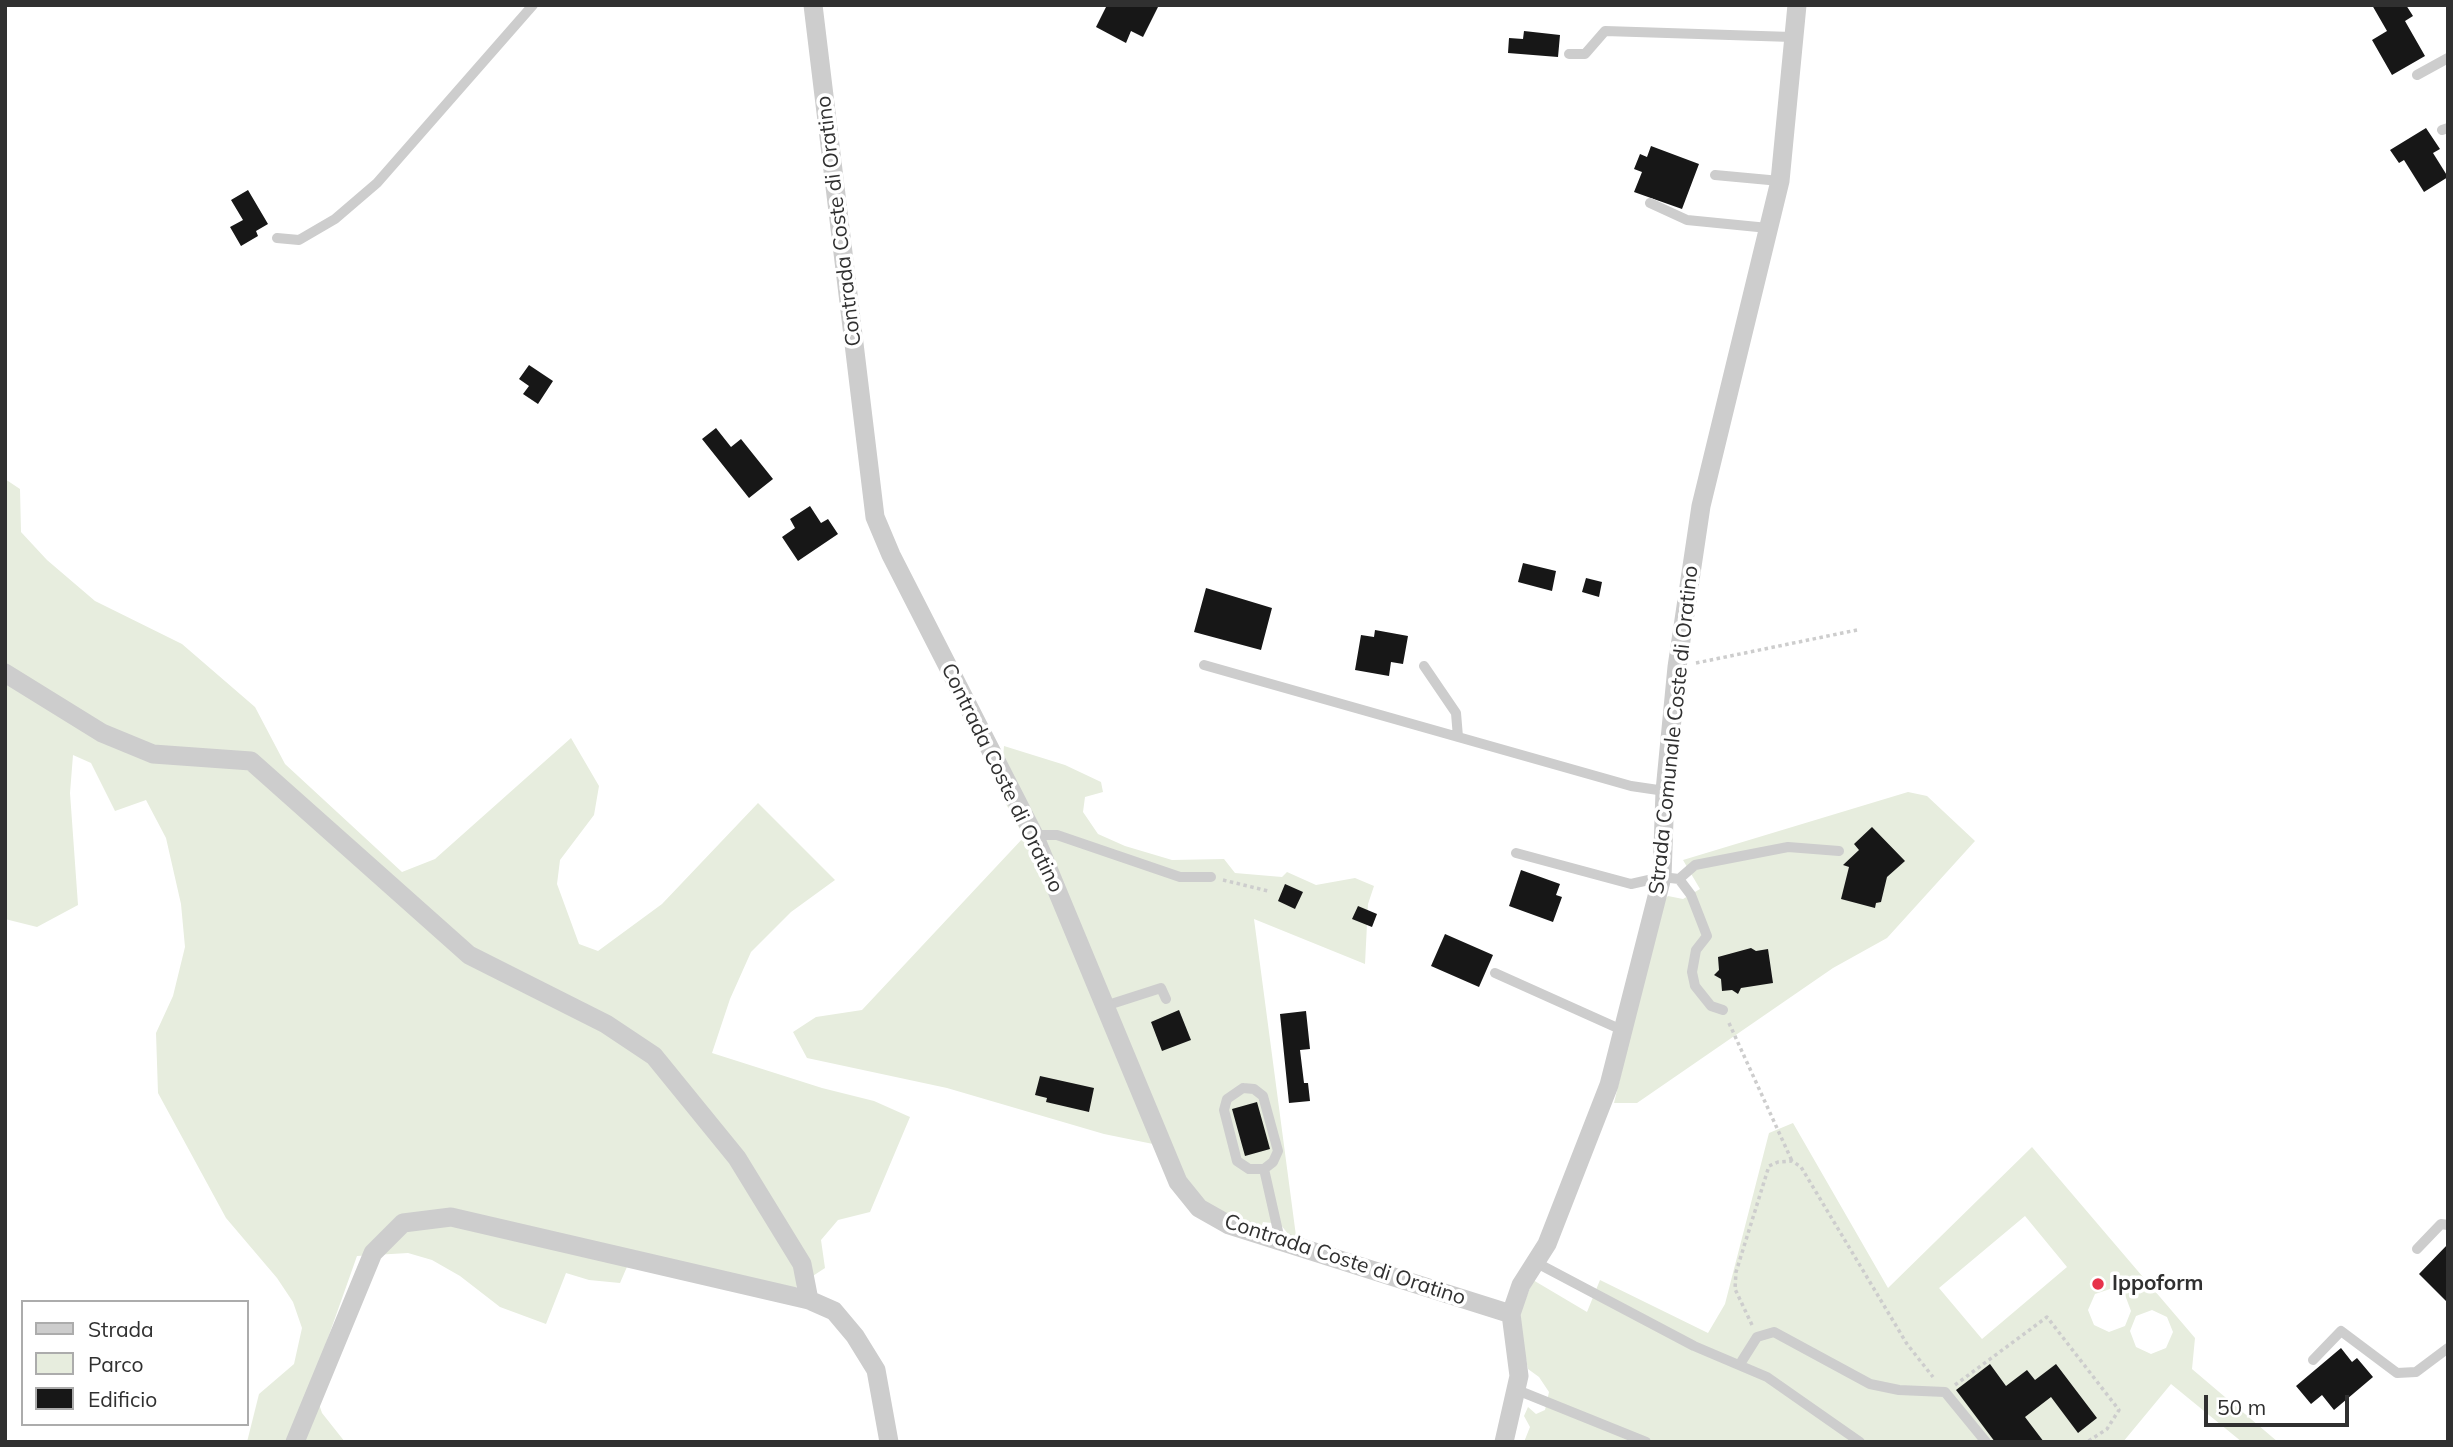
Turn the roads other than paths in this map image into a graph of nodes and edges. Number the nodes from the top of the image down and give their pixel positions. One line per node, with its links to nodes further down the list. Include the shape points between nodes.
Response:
1 (533, 5): 12 (lane, via 377,183 335,219 299,240)
2 (813, 5): 18 (street, Contrada Coste di Oratino, via 875,517)
3 (1797, 5): 4 (street, Strada Comunale Coste di Oratino)
4 (1792, 37): 5 (lane, via 1605,31 1586,54); 9 (street, Strada Comunale Coste di Oratino)
5 (1569, 54)
6 (2448, 58): 7 (lane)
7 (2417, 75)
8 (1715, 175): 9 (lane)
9 (1780, 181): 11 (street, Strada Comunale Coste di Oratino)
10 (1650, 203): 11 (lane, via 1687,220)
11 (1768, 228): 17 (street, Strada Comunale Coste di Oratino, via 1701,506 1677,667)
12 (277, 238)
13 (1203, 665): 16 (lane)
14 (1424, 666): 16 (lane, via 1456,713)
15 (5, 673): 33 (street, via 102,733 153,754 251,761 469,955 606,1024 654,1056 737,1158 802,1264)
16 (1458, 737): 17 (lane, via 1631,786)
17 (1665, 791): 22 (street, Strada Comunale Coste di Oratino)
18 (1034, 835): 21 (lane, via 1057,835 1180,877); 25 (street, Contrada Coste di Oratino)
19 (1839, 851): 22 (lane, via 1788,847 1695,865)
20 (1516, 853): 22 (lane, via 1631,884)
21 (1211, 877)
22 (1670, 878): 26 (lane, via 1691,895 1707,936 1696,950 1695,986 1711,1006); 27 (street, Strada Comunale Coste di Oratino)
23 (1495, 973): 27 (lane)
24 (1166, 999): 25 (lane, via 1161,988)
25 (1105, 1006): 30 (street, Contrada Coste di Oratino, via 1178,1182 1199,1208 1229,1225)
26 (1723, 1010)
27 (1622, 1030): 32 (street, Strada Comunale Coste di Oratino, via 1609,1084 1547,1244)
28 (1264, 1169): 28 (lane, via 1278,1150 1264,1096 1243,1088 1227,1099 1224,1110 1237,1161 1249,1169); 30 (lane)
29 (2448, 1225): 31 (lane, via 2441,1224)
30 (1280, 1241): 34 (street, Contrada Coste di Oratino)
31 (2417, 1249)
32 (1535, 1262): 34 (street, Strada Comunale Coste di Oratino); 37 (lane, via 1694,1346)
33 (809, 1300): 39 (street, via 451,1217 403,1223 373,1253); 40 (street, via 834,1311 876,1370)
34 (1511, 1314): 38 (street, via 1520,1376)
35 (2448, 1348): 36 (lane, via 2416,1372 2397,1373 2342,1331)
36 (2313, 1360)
37 (1740, 1364): 43 (lane, via 1767,1377); 44 (lane, via 1757,1337 1774,1332 1870,1384 1945,1392)
38 (1517, 1390): 41 (street); 42 (lane)
39 (295, 1442)
40 (889, 1442)
41 (1504, 1442)
42 (1646, 1442)
43 (1860, 1442)
44 (1986, 1442)

